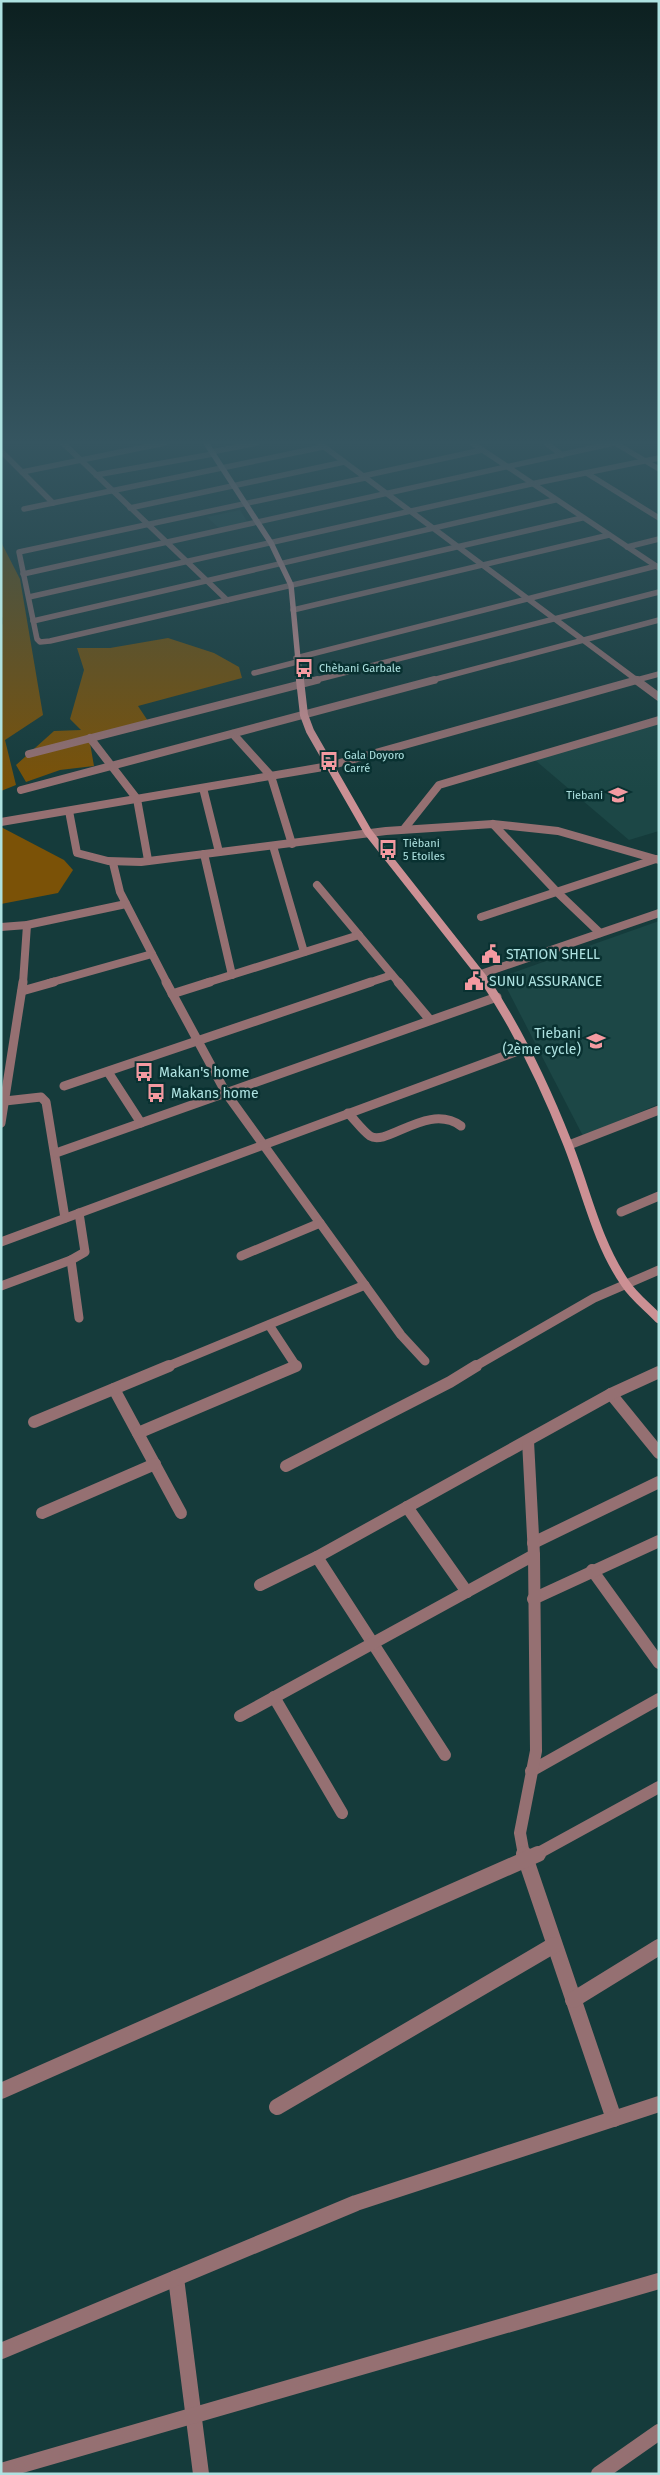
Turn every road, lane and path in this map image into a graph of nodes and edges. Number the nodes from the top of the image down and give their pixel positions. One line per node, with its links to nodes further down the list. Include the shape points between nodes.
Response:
1 (20, 558): 15 (street)
2 (95, 558): 15 (street)
3 (183, 558): 11 (street)
4 (202, 558): 11 (street)
5 (279, 558): 12 (main road)
6 (305, 558): 12 (street)
7 (408, 558): 17 (street)
8 (473, 558): 13 (street)
9 (509, 558): 13 (street)
10 (645, 558): 14 (street)
11 (187, 562): 16 (street); 19 (street)
12 (282, 564): 16 (street); 17 (main road)
13 (482, 565): 20 (street); 22 (street)
14 (658, 567): 20 (street)
15 (23, 574): 19 (street)
16 (207, 581): 21 (street); 25 (street)
17 (291, 586): 21 (street); 22 (main road)
18 (659, 592): 23 (street)
19 (30, 597): 25 (street)
20 (527, 599): 23 (street); 27 (street)
21 (227, 600): 25 (street, via 40,642)
22 (293, 610): 27 (main road)
23 (554, 619): 26 (street); 31 (street)
24 (659, 620): 26 (street)
25 (33, 621)
26 (583, 641): 30 (street); 33 (street)
27 (296, 660): 28 (street); 31 (main road)
28 (254, 673)
29 (659, 674): 30 (street)
30 (636, 680): 32 (street); 39 (street)
31 (300, 684): 33 (main road); 36 (street)
32 (659, 697)
33 (304, 715): 35 (street); 39 (main road)
34 (659, 720): 47 (street, via 439,785)
35 (232, 734): 38 (street); 40 (street)
36 (90, 738): 37 (street); 38 (street)
37 (29, 754)
38 (112, 766): 42 (street); 43 (street)
39 (330, 766): 40 (street); 48 (main road)
40 (271, 776): 41 (street); 49 (street)
41 (203, 788): 43 (street); 51 (street)
42 (21, 790)
43 (136, 799): 44 (street); 53 (street)
44 (69, 811): 45 (street); 55 (street, via 77,853)
45 (1, 822)
46 (493, 824): 47 (street); 54 (street, via 534,826 577,834); 57 (street)
47 (404, 829): 48 (street)
48 (368, 832): 49 (street); 67 (main road)
49 (292, 844): 50 (street)
50 (273, 846): 51 (street); 65 (street)
51 (219, 852): 52 (street)
52 (204, 854): 53 (street); 68 (street)
53 (148, 860): 55 (street)
54 (658, 860): 57 (street)
55 (113, 863): 58 (street)
56 (317, 885): 64 (street)
57 (557, 892): 60 (street); 63 (street)
58 (126, 904): 61 (street); 66 (street)
59 (659, 913): 63 (street)
60 (481, 917)
61 (27, 925): 62 (street); 70 (street)
62 (1, 927)
63 (600, 933): 67 (street)
64 (359, 935): 65 (street); 69 (street)
65 (304, 952): 68 (street)
66 (152, 954): 70 (street); 71 (street)
67 (481, 974): 72 (main road)
68 (232, 975): 71 (street)
69 (392, 975): 73 (street); 74 (street)
70 (22, 990): 76 (street)
71 (172, 994): 74 (street)
72 (497, 997): 73 (street); 75 (main road)
73 (430, 1020): 80 (street)
74 (197, 1042): 78 (street); 80 (street)
75 (526, 1048): 83 (street); 88 (main road)
76 (13, 1050): 77 (street); 81 (street)
77 (1, 1052)
78 (108, 1072): 79 (street); 85 (street)
79 (64, 1086)
80 (226, 1093): 85 (street); 87 (street)
81 (5, 1101): 84 (street); 89 (street, via 41,1097 46,1102)
82 (659, 1110): 88 (street)
83 (348, 1114): 86 (street, via 370,1136 379,1138 435,1118 453,1120); 87 (street)
84 (1, 1123)
85 (142, 1123): 89 (street)
86 (461, 1126)
87 (264, 1145): 92 (street); 94 (street)
88 (569, 1145): 99 (main road, via 604,1245)
89 (56, 1153): 93 (street)
90 (659, 1196): 91 (street)
91 (621, 1212)
92 (79, 1213): 93 (street); 97 (street, via 85,1252)
93 (65, 1218): 95 (street)
94 (320, 1223): 96 (street); 100 (street)
95 (1, 1242)
96 (242, 1256)
97 (71, 1260): 101 (street); 102 (street)
98 (659, 1270): 99 (street)
99 (626, 1284): 103 (main road); 114 (street, via 537,1329 450,1382)
100 (365, 1285): 104 (street); 105 (street, via 401,1335)
101 (1, 1286)
102 (79, 1318)
103 (659, 1319)
104 (269, 1325): 107 (street); 110 (street, via 296,1366)
105 (425, 1361)
106 (659, 1372): 108 (street)
107 (114, 1389): 109 (street); 110 (street)
108 (611, 1394): 111 (street); 112 (street)
109 (34, 1422)
110 (138, 1434): 113 (street)
111 (528, 1441): 116 (street); 120 (street)
112 (659, 1453)
113 (155, 1464): 117 (street); 118 (street)
114 (286, 1466)
115 (659, 1482): 120 (street)
116 (407, 1507): 121 (street); 124 (street)
117 (42, 1513)
118 (181, 1513)
119 (659, 1541): 122 (street)
120 (534, 1549): 124 (street); 125 (street)
121 (317, 1558): 123 (street); 126 (street)
122 (592, 1570): 125 (street); 127 (street)
123 (260, 1586)
124 (468, 1592): 126 (street)
125 (533, 1599): 132 (street, via 536,1751)
126 (374, 1643): 128 (street); 131 (street)
127 (659, 1663)
128 (274, 1697): 130 (street); 134 (street)
129 (659, 1700): 132 (street)
130 (240, 1716)
131 (445, 1755)
132 (531, 1771): 135 (street, via 520,1834)
133 (659, 1788): 135 (street)
134 (342, 1813)
135 (525, 1861): 136 (street); 139 (street)
136 (554, 1945): 138 (street); 141 (street)
137 (659, 1946): 138 (street)
138 (573, 2000): 142 (street)
139 (1, 2091)
140 (659, 2104): 142 (street)
141 (277, 2107)
142 (614, 2119): 143 (street, via 356,2203)
143 (176, 2278): 145 (street); 146 (street)
144 (659, 2281): 146 (street)
145 (1, 2351)
146 (194, 2415): 148 (street); 149 (street)
147 (659, 2432): 150 (street)
148 (1, 2471)
149 (201, 2474)
150 (599, 2474)

